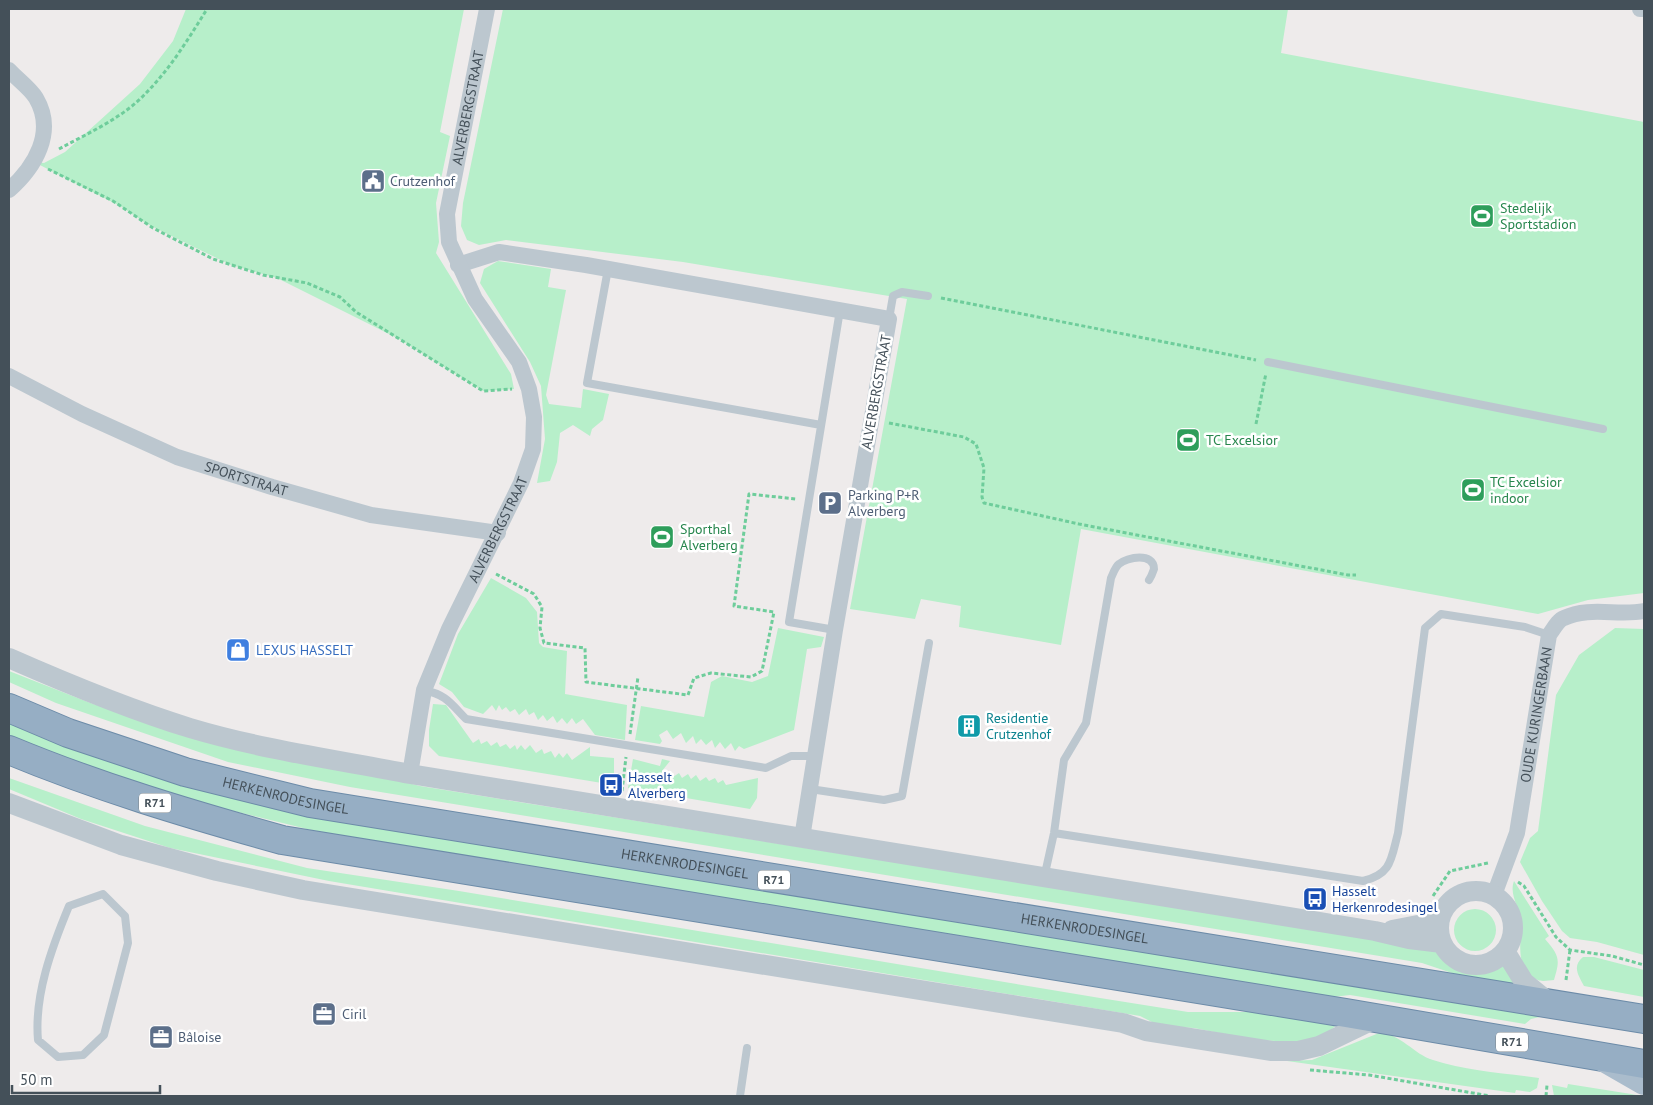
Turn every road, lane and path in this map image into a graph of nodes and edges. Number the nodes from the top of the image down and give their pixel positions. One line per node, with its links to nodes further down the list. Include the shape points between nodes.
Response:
1 (207, 9): 6 (path, via 146,94 116,117)
2 (487, 9): 8 (street, ALVERBERGSTRAAT, via 447,214 449,242)
3 (1640, 9): 4 (street)
4 (1644, 9)
5 (9, 70): 6 (street, via 36,97 44,116 44,140)
6 (34, 162): 7 (street); 15 (path, via 113,201 154,228 213,259 263,275 307,283 340,297 356,312 483,391)
7 (9, 190)
8 (458, 265): 9 (street, ALVERBERGSTRAAT, via 499,252); 15 (street, ALVERBERGSTRAAT, via 475,299 519,362)
9 (608, 269): 11 (street, ALVERBERGSTRAAT); 18 (lane, via 587,383)
10 (928, 296): 12 (lane, via 902,292 893,296); 13 (path)
11 (840, 310): 12 (street, ALVERBERGSTRAAT); 18 (lane)
12 (889, 319): 16 (street, ALVERBERGSTRAAT)
13 (1268, 362): 17 (path); 19 (lane)
14 (9, 376): 21 (street, SPORTSTRAAT, via 82,414 177,457 371,515)
15 (529, 389): 21 (street, ALVERBERGSTRAAT, via 534,417 533,449)
16 (871, 419): 23 (path, via 964,437 976,444 984,468 984,503 1089,526); 26 (street, ALVERBERGSTRAAT)
17 (1256, 424)
18 (821, 425): 20 (lane)
19 (1603, 429)
20 (808, 501): 22 (path, via 749,494 734,606 774,612 762,671 751,677 711,673 694,678 688,695 586,682 585,648 544,643 540,628 542,607 534,594); 26 (lane, via 789,622)
21 (498, 533): 22 (street, ALVERBERGSTRAAT)
22 (482, 566): 30 (street, ALVERBERGSTRAAT, via 449,629)
23 (1356, 575)
24 (1149, 580): 37 (lane, via 1154,569 1152,564 1144,558 1132,557 1118,564 1111,578 1086,723 1064,760)
25 (1644, 611): 27 (street, OUDE KURINGERBAAN, via 1629,614 1599,611 1563,618)
26 (834, 630): 33 (street, ALVERBERGSTRAAT)
27 (1548, 635): 37 (lane, via 1525,627 1441,614 1425,628 1398,833 1390,865 1377,878 1363,881); 39 (street, OUDE KURINGERBAAN, via 1517,834)
28 (929, 643): 35 (lane, via 902,796 884,800)
29 (9, 658): 34 (street, via 99,698 192,728)
30 (424, 690): 33 (lane, via 449,699 466,719 766,768 791,756); 34 (street, ALVERBERGSTRAAT)
31 (9, 708): 50 (highway, HERKENRODESINGEL / R71, via 68,733 185,772 310,803)
32 (9, 750): 51 (highway, R71, via 170,809 282,840)
33 (815, 756): 35 (street, ALVERBERGSTRAAT)
34 (410, 774): 38 (street)
35 (810, 789): 38 (street, ALVERBERGSTRAAT)
36 (9, 803): 51 (street, via 121,845 303,890 1123,1023 1146,1031 1272,1051 1298,1051 1319,1046)
37 (1054, 833): 40 (lane)
38 (802, 838): 40 (street)
39 (1503, 869): 42 (street, OUDE KURINGERBAAN); 43 (path, via 1487,863 1450,871); 46 (path, via 1524,886 1556,937)
40 (1044, 878): 44 (street)
41 (103, 894): 41 (lane, via 69,906 46,972 36,1021 38,1040 58,1057 83,1054 104,1034 128,943 125,916)
42 (1494, 895): 43 (street, via 1473,891); 47 (street, via 1508,911 1513,925 1512,938)
43 (1436, 906): 44 (street, via 1414,926); 45 (street)
44 (1375, 931): 45 (street)
45 (1442, 942): 47 (street, via 1453,957 1470,965 1483,965)
46 (1570, 950): 48 (path); 49 (path)
47 (1505, 952): 50 (street, via 1524,982)
48 (1644, 965)
49 (1566, 980)
50 (1551, 1005): 52 (highway, HERKENRODESINGEL / R71)
51 (1377, 1018): 54 (highway, R71)
52 (1644, 1019)
53 (747, 1048): 58 (lane)
54 (1599, 1056): 55 (highway, R71); 56 (main road)
55 (1644, 1064)
56 (1644, 1082)
57 (1547, 1085): 59 (path)
58 (740, 1096)
59 (1546, 1096)

